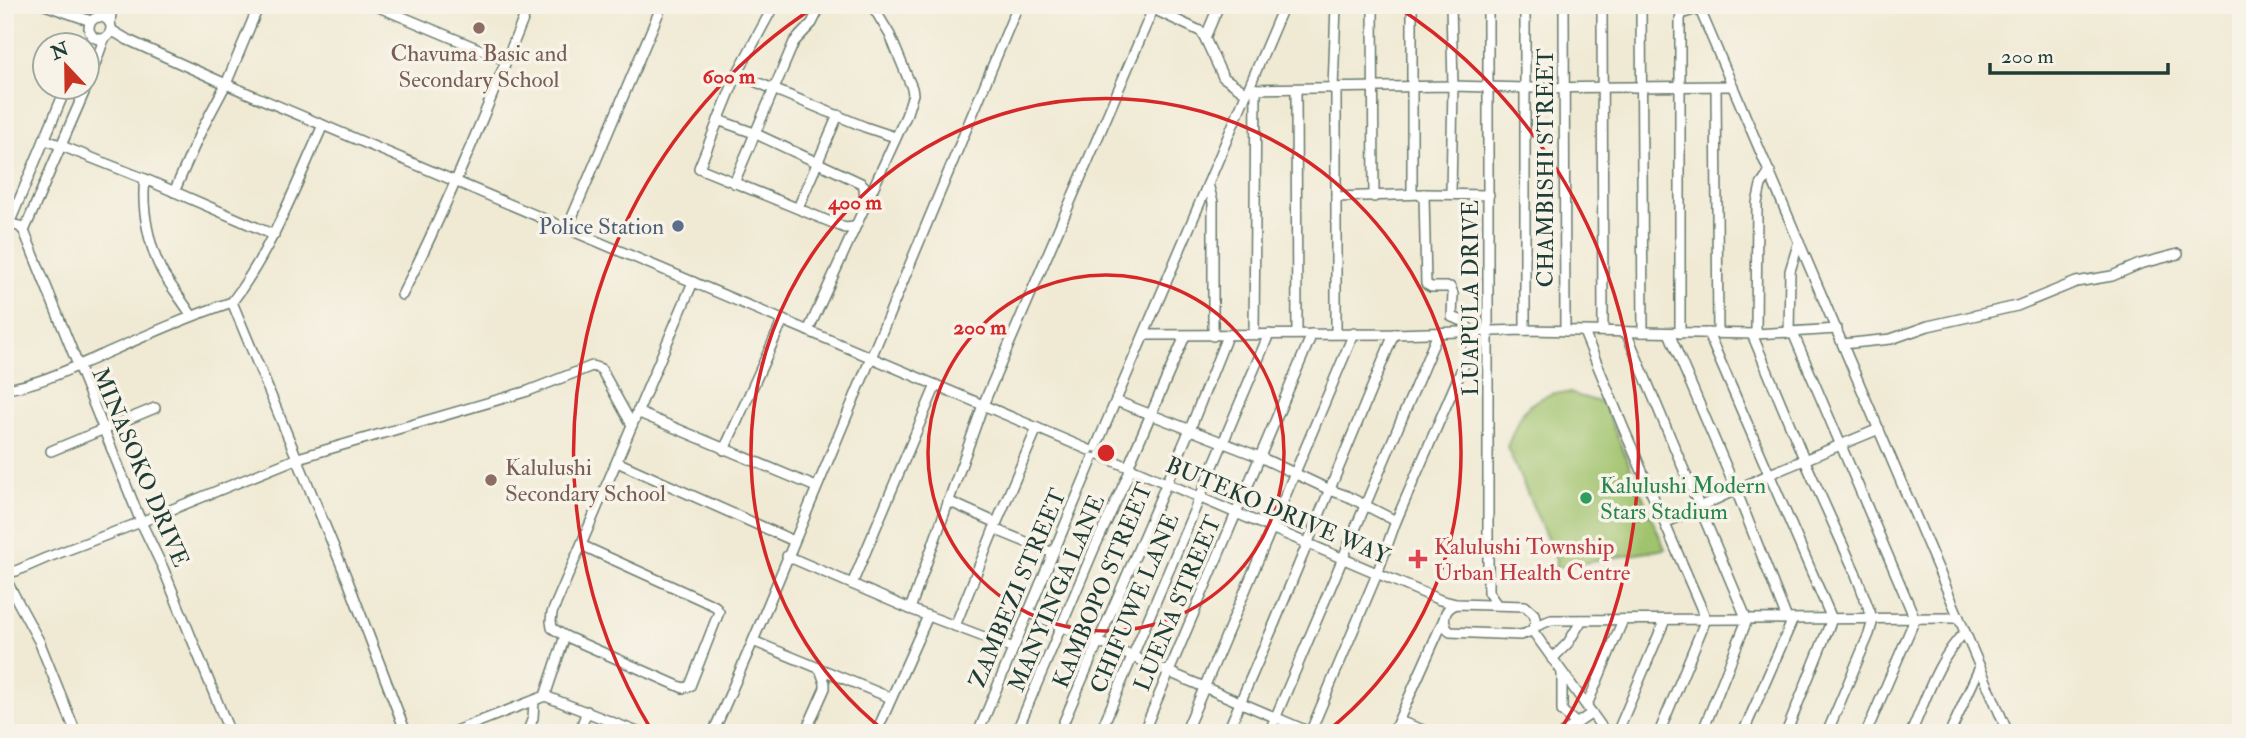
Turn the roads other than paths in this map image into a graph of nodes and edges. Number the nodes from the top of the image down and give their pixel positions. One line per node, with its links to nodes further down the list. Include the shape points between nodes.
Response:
1 (45, 5): 24 (street)
2 (110, 5): 24 (street); 25 (street)
3 (259, 5): 30 (street)
4 (374, 5): 28 (street)
5 (529, 5): 28 (street)
6 (662, 5): 73 (street)
7 (774, 5): 29 (street)
8 (821, 5): 39 (street, via 794,43)
9 (872, 5): 52 (street, via 913,91)
10 (1017, 5): 113 (street)
11 (1219, 5): 26 (street)
12 (1284, 5): 45 (street, ZAMBEZI STREET)
13 (1336, 5): 44 (street)
14 (1373, 5): 40 (street)
15 (1412, 5): 34 (street)
16 (1451, 5): 31 (street)
17 (1488, 5): 35 (street, LUAPULA DRIVE)
18 (1525, 5): 41 (street)
19 (1564, 5): 42 (street, CHAMBISHI STREET)
20 (1602, 5): 36 (street)
21 (1641, 5): 37 (street)
22 (1149, 7): 26 (street, via 1198,30); 118 (street)
23 (1698, 7): 32 (street, via 1680,17); 33 (street)
24 (91, 28): 25 (street); 25 (street, via 95,39)
25 (108, 32): 27 (street); 30 (street, BUTEKO DRIVE WAY)
26 (1205, 38): 45 (street, via 1223,77)
27 (102, 47)
28 (505, 60): 58 (street)
29 (737, 74): 39 (street); 49 (street)
30 (226, 84): 50 (street, BUTEKO DRIVE WAY); 61 (street)
31 (1453, 86): 34 (street); 35 (street); 62 (street)
32 (1679, 86): 37 (street); 38 (street); 99 (street)
33 (1733, 86): 38 (street); 56 (street)
34 (1412, 87): 40 (street); 63 (street)
35 (1488, 87): 41 (street); 65 (street, LUAPULA DRIVE)
36 (1602, 87): 37 (street); 42 (street); 88 (street)
37 (1641, 87): 93 (street)
38 (1717, 87): 101 (street)
39 (774, 88): 48 (street); 51 (street)
40 (1373, 88): 44 (street); 67 (street)
41 (1525, 88): 42 (street); 85 (street)
42 (1564, 88): 87 (street, CHAMBISHI STREET)
43 (1296, 89): 44 (street); 45 (street); 94 (street)
44 (1334, 89): 66 (street)
45 (1250, 90): 60 (street, ZAMBEZI STREET); 103 (street)
46 (60, 102): 53 (street)
47 (80, 102): 54 (street)
48 (838, 115): 52 (street); 55 (street)
49 (718, 120): 51 (street); 59 (street, via 699,168)
50 (323, 125): 58 (street, BUTEKO DRIVE WAY); 75 (street)
51 (754, 134): 55 (street); 59 (street)
52 (895, 137): 68 (street)
53 (44, 139): 54 (street); 70 (street)
54 (60, 145): 57 (street); 74 (street)
55 (817, 163): 68 (street, via 862,184); 69 (street)
56 (1770, 172): 76 (street); 107 (street, via 1757,203)
57 (145, 179): 61 (street); 82 (street, via 144,215 163,273)
58 (457, 183): 73 (street, BUTEKO DRIVE WAY); 80 (street)
59 (734, 183): 69 (street)
60 (1208, 184): 108 (street, ZAMBEZI STREET); 110 (street, via 1213,202)
61 (174, 192): 75 (street)
62 (1451, 193): 64 (street); 65 (street)
63 (1412, 194): 64 (street); 67 (street)
64 (1424, 194): 89 (street, via 1426,284 1451,287 1452,317)
65 (1489, 195): 90 (street, LUAPULA DRIVE)
66 (1336, 197): 67 (street); 95 (street)
67 (1374, 197)
68 (864, 205): 72 (street)
69 (798, 208): 71 (street)
70 (7, 225): 74 (street)
71 (839, 226): 72 (street); 77 (street)
72 (854, 227): 77 (street)
73 (568, 229): 79 (street, BUTEKO DRIVE WAY)
74 (24, 231): 114 (street, MINASOKO DRIVE)
75 (274, 235): 81 (street)
76 (1800, 241): 84 (street); 102 (street, via 1790,271)
77 (845, 249): 86 (street)
78 (2178, 254): 112 (street, via 2076,282 2017,306 1891,339)
79 (693, 282): 83 (street, BUTEKO DRIVE WAY); 120 (street)
80 (402, 295)
81 (232, 302): 82 (street); 133 (street)
82 (192, 316): 114 (street)
83 (783, 320): 86 (street, BUTEKO DRIVE WAY); 130 (street)
84 (1837, 329): 102 (street); 112 (street)
85 (1525, 330): 87 (street); 90 (street)
86 (808, 331): 113 (street, BUTEKO DRIVE WAY)
87 (1565, 331): 91 (street)
88 (1603, 331): 91 (street); 92 (street)
89 (1474, 332): 90 (street); 97 (street); 149 (street)
90 (1489, 332): 162 (street, LUAPULA DRIVE)
91 (1584, 332): 150 (street)
92 (1626, 332): 93 (street); 146 (street)
93 (1643, 332): 98 (street)
94 (1297, 333): 104 (street); 105 (street)
95 (1336, 333): 96 (street); 105 (street)
96 (1354, 333): 106 (street); 137 (street)
97 (1438, 333): 106 (street); 145 (street)
98 (1669, 333): 99 (street); 142 (street)
99 (1680, 333): 100 (street)
100 (1708, 333): 101 (street); 138 (street)
101 (1718, 333): 107 (street)
102 (1791, 333): 107 (street); 128 (street)
103 (1254, 334): 104 (street); 111 (street)
104 (1269, 334): 127 (street, CHIFUWE LANE)
105 (1312, 334): 132 (street, LUENA STREET)
106 (1394, 334): 141 (street)
107 (1754, 334): 134 (street)
108 (1144, 335): 109 (street); 117 (street, ZAMBEZI STREET)
109 (1185, 336): 110 (street); 121 (street, MANYINGA LANE)
110 (1213, 336): 111 (street)
111 (1227, 336): 124 (street, KAMBOPO STREET)
112 (1843, 344): 125 (street)
113 (871, 357): 115 (street, BUTEKO DRIVE WAY); 140 (street)
114 (77, 366): 116 (street); 126 (street, MINASOKO DRIVE)
115 (936, 385): 118 (street, BUTEKO DRIVE WAY); 161 (street)
116 (5, 389)
117 (1116, 401): 121 (street); 131 (street, ZAMBEZI STREET)
118 (983, 405): 123 (street, BUTEKO DRIVE WAY); 144 (street)
119 (155, 408): 126 (street)
120 (637, 412): 122 (street); 130 (street)
121 (1151, 414): 124 (street); 136 (street, MANYINGA LANE)
122 (632, 425): 133 (street, via 601,369 592,366 528,391); 135 (street)
123 (1037, 428): 131 (street, BUTEKO DRIVE WAY); 151 (street)
124 (1190, 429): 127 (street); 139 (street, KAMBOPO STREET)
125 (1879, 429): 128 (street); 172 (street)
126 (104, 430): 129 (street); 148 (street, MINASOKO DRIVE)
127 (1224, 444): 132 (street); 143 (street, CHIFUWE LANE)
128 (1840, 446): 134 (street); 175 (street)
129 (51, 450)
130 (724, 450): 140 (street)
131 (1095, 452): 136 (street, BUTEKO DRIVE WAY); 156 (street, ZAMBEZI STREET)
132 (1260, 457): 137 (street); 147 (street, LUENA STREET)
133 (298, 458): 148 (street); 212 (street)
134 (1805, 461): 138 (street); 182 (street)
135 (617, 462): 153 (street); 155 (street)
136 (1130, 468): 139 (street, BUTEKO DRIVE WAY); 183 (street, MANYINGA LANE)
137 (1295, 473): 141 (street); 152 (street)
138 (1770, 474): 142 (street); 181 (street)
139 (1166, 483): 143 (street, BUTEKO DRIVE WAY); 191 (street, KAMBOPO STREET)
140 (816, 487): 153 (street)
141 (1330, 490): 145 (street); 154 (street)
142 (1736, 490): 146 (street); 174 (street)
143 (1200, 498): 147 (street, BUTEKO DRIVE WAY); 193 (street, CHIFUWE LANE)
144 (947, 501): 151 (street); 167 (street)
145 (1365, 505): 149 (street); 158 (street)
146 (1701, 508): 150 (street); 180 (street)
147 (1237, 513): 152 (street, BUTEKO DRIVE WAY); 197 (street, LUENA STREET)
148 (141, 522): 160 (street); 211 (street, MINASOKO DRIVE)
149 (1396, 522): 159 (street)
150 (1665, 523): 173 (street)
151 (996, 526): 156 (street); 184 (street)
152 (1272, 527): 154 (street, BUTEKO DRIVE WAY); 199 (street)
153 (794, 541): 157 (street)
154 (1308, 542): 158 (street, BUTEKO DRIVE WAY); 203 (street)
155 (581, 545): 188 (street, via 551,618 552,628); 188 (street, via 715,606 719,612 690,685 683,688)
156 (1053, 553): 169 (street, ZAMBEZI STREET)
157 (787, 556): 161 (street); 189 (street)
158 (1342, 558): 159 (street, BUTEKO DRIVE WAY); 206 (street)
159 (1377, 574): 163 (street, BUTEKO DRIVE WAY); 209 (street)
160 (5, 576): 210 (street, via 39,641)
161 (852, 584): 167 (street)
162 (1488, 592): 165 (street); 166 (street)
163 (1440, 600): 164 (street, BUTEKO DRIVE WAY); 170 (street)
164 (1456, 604): 165 (street, BUTEKO DRIVE WAY); 170 (street)
165 (1478, 605): 166 (street, BUTEKO DRIVE WAY)
166 (1497, 605): 168 (street, BUTEKO DRIVE WAY, via 1525,606)
167 (910, 609): 171 (street)
168 (1532, 611): 176 (street, BUTEKO DRIVE WAY); 185 (street)
169 (1028, 612): 183 (street); 192 (street, ZAMBEZI STREET)
170 (1445, 615): 186 (street); 190 (street)
171 (928, 616): 184 (street); 201 (street)
172 (1959, 618): 175 (street); 187 (street)
173 (1706, 619): 179 (street); 180 (street); 233 (street)
174 (1790, 619): 180 (street); 181 (street); 235 (street)
175 (1915, 619): 182 (street); 238 (street)
176 (1551, 620): 177 (street); 185 (street)
177 (1582, 620): 178 (street); 194 (street)
178 (1623, 620): 179 (street); 204 (street)
179 (1665, 620): 232 (street)
180 (1747, 620): 234 (street)
181 (1832, 620): 182 (street); 236 (street)
182 (1873, 620): 237 (street)
183 (1062, 625): 191 (street); 221 (street, MANYINGA LANE)
184 (955, 626): 192 (street)
185 (1533, 628): 186 (street, via 1520,635); 194 (street)
186 (1450, 632): 190 (street)
187 (1965, 632): 195 (street); 239 (street, via 1940,663)
188 (565, 636): 200 (street)
189 (753, 641): 196 (street); 217 (street)
190 (1434, 641): 207 (street)
191 (1099, 642): 193 (street); 222 (street, KAMBOPO STREET)
192 (1013, 648): 220 (street, ZAMBEZI STREET)
193 (1133, 656): 197 (street); 223 (street, CHIFUWE LANE)
194 (1552, 659): 198 (street)
195 (1980, 667): 240 (street); 241 (street)
196 (820, 669): 201 (street); 218 (street, via 825,688)
197 (1169, 671): 199 (street); 224 (street, LUENA STREET)
198 (1562, 672): 204 (street); 208 (street, via 1562,711)
199 (1205, 686): 203 (street); 225 (street)
200 (545, 696): 202 (street); 205 (street)
201 (891, 698): 219 (street)
202 (534, 701): 213 (street); 214 (street)
203 (1240, 702): 206 (street); 226 (street)
204 (1589, 709): 208 (street); 231 (street)
205 (587, 711): 215 (street); 216 (street)
206 (1274, 717): 209 (street); 227 (street)
207 (1399, 721): 228 (street); 229 (street)
208 (1576, 723): 230 (street)
209 (1310, 732)
210 (76, 733)
211 (230, 733)
212 (406, 733)
213 (450, 733)
214 (527, 733)
215 (579, 733)
216 (640, 733)
217 (713, 733)
218 (805, 733)
219 (876, 733)
220 (978, 733)
221 (1016, 733)
222 (1059, 733)
223 (1100, 733)
224 (1143, 733)
225 (1185, 733)
226 (1227, 733)
227 (1269, 733)
228 (1393, 733)
229 (1431, 733)
230 (1563, 733)
231 (1606, 733)
232 (1617, 733)
233 (1659, 733)
234 (1702, 733)
235 (1743, 733)
236 (1786, 733)
237 (1827, 733)
238 (1866, 733)
239 (1911, 733)
240 (1950, 733)
241 (2008, 733)

